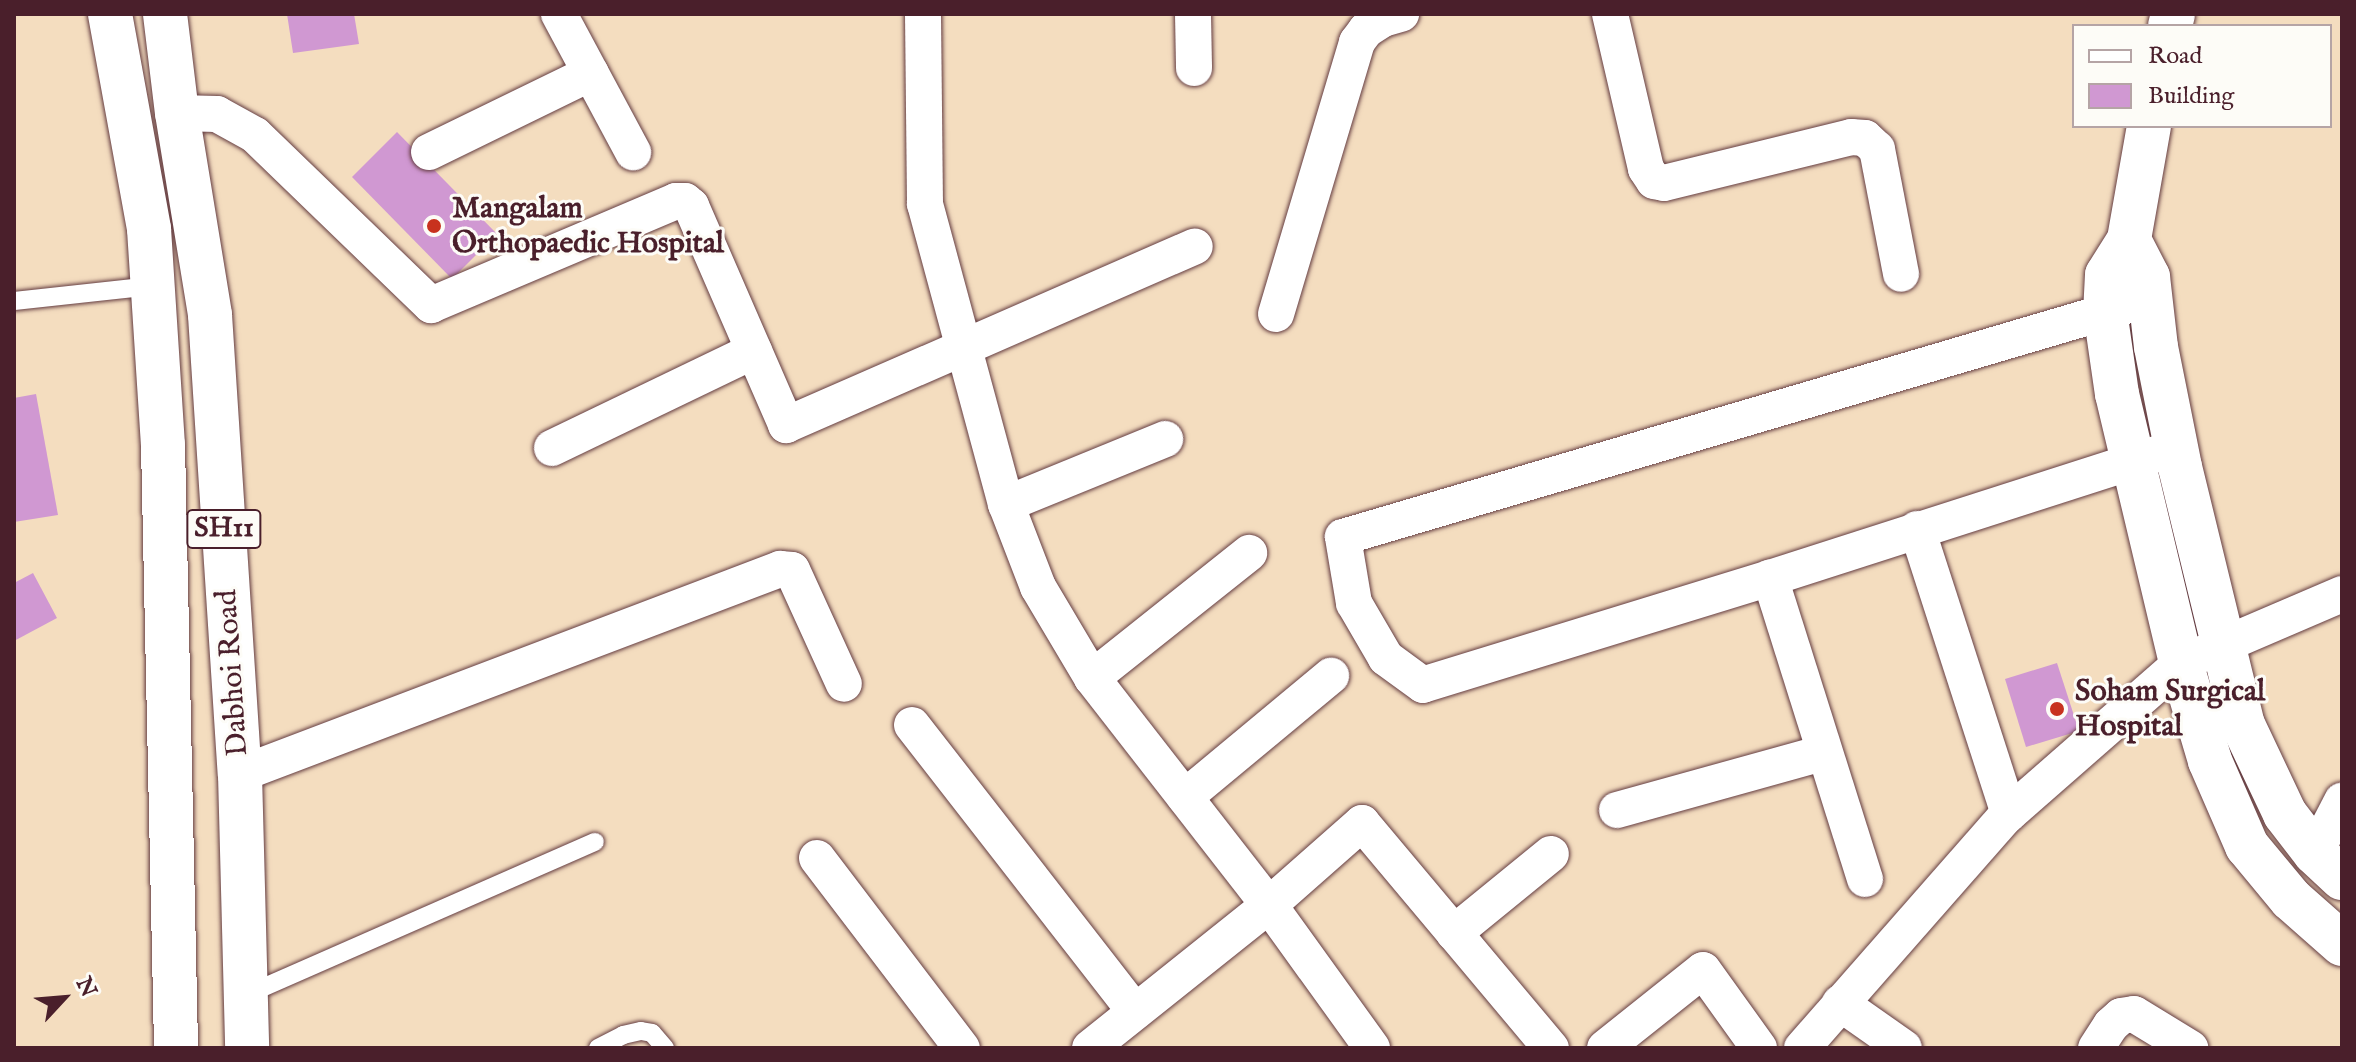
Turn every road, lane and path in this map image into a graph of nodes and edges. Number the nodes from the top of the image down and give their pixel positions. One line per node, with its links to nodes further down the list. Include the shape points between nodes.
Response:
1 (110, 14): 17 (main road, Dabhoi Road / SH11, via 133,124)
2 (165, 14): 10 (main road, Dabhoi Road / SH11)
3 (559, 14): 9 (street)
4 (923, 14): 22 (street, via 925,204)
5 (1193, 14): 8 (street)
6 (1401, 14): 21 (street, via 1383,19 1357,42)
7 (1610, 14): 16 (street, via 1646,169 1654,181 1865,138 1877,149)
8 (1194, 68)
9 (591, 73): 12 (street); 13 (street)
10 (177, 113): 23 (street, via 217,114 255,135 431,305 685,201); 40 (main road, Dabhoi Road / SH11, via 210,315)
11 (2149, 128): 14 (main road)
12 (429, 152)
13 (633, 152)
14 (2129, 240): 18 (main road, via 2148,277); 20 (main road, via 2107,275)
15 (1195, 246): 22 (street)
16 (1901, 274)
17 (152, 286): 19 (lane); 56 (main road, Dabhoi Road / SH11, via 168,556)
18 (2151, 299): 20 (street); 26 (main road)
19 (14, 301)
20 (2105, 311): 27 (main road); 31 (street, via 1343,537 1354,603 1386,658 1423,685)
21 (1276, 314)
22 (966, 349): 23 (street, via 786,425); 28 (street)
23 (754, 351): 25 (street)
24 (1165, 439): 28 (street)
25 (552, 448)
26 (2177, 448): 27 (street); 33 (main road)
27 (2134, 461): 29 (street); 34 (main road)
28 (1006, 504): 36 (street, via 1038,587)
29 (1917, 529): 31 (street); 44 (street)
30 (1249, 553): 36 (street)
31 (1770, 578): 39 (street)
32 (2342, 594): 33 (street)
33 (2226, 643): 34 (street); 48 (main road, via 2243,725 2285,814)
34 (2181, 663): 44 (street); 52 (main road, via 2210,761 2247,846 2291,899)
35 (1331, 676): 41 (street)
36 (1092, 678): 41 (street)
37 (844, 684): 40 (street, via 792,570 780,569)
38 (912, 725): 55 (street)
39 (1823, 753): 43 (street); 49 (street)
40 (240, 774): 53 (main road, Dabhoi Road / SH11)
41 (1185, 797): 50 (street)
42 (2342, 801): 48 (street)
43 (1617, 810)
44 (2009, 813): 54 (street)
45 (595, 842): 53 (lane)
46 (1551, 854): 51 (street)
47 (817, 858): 60 (street)
48 (2328, 866)
49 (1865, 879)
50 (1269, 905): 51 (street, via 1362,823); 55 (street); 62 (street)
51 (1454, 933): 63 (street)
52 (2342, 944)
53 (245, 996): 57 (main road, Dabhoi Road / SH11)
54 (1840, 1003): 66 (street); 67 (street)
55 (1135, 1011): 61 (street)
56 (176, 1048)
57 (247, 1048)
58 (598, 1048): 59 (lane, via 641,1031 652,1033)
59 (665, 1048)
60 (962, 1048)
61 (1090, 1048)
62 (1372, 1048)
63 (1551, 1048)
64 (1605, 1048): 65 (street, via 1703,970)
65 (1759, 1048)
66 (1802, 1048)
67 (1904, 1048)
68 (2096, 1048): 69 (street, via 2121,1016 2134,1014)
69 (2190, 1048)

